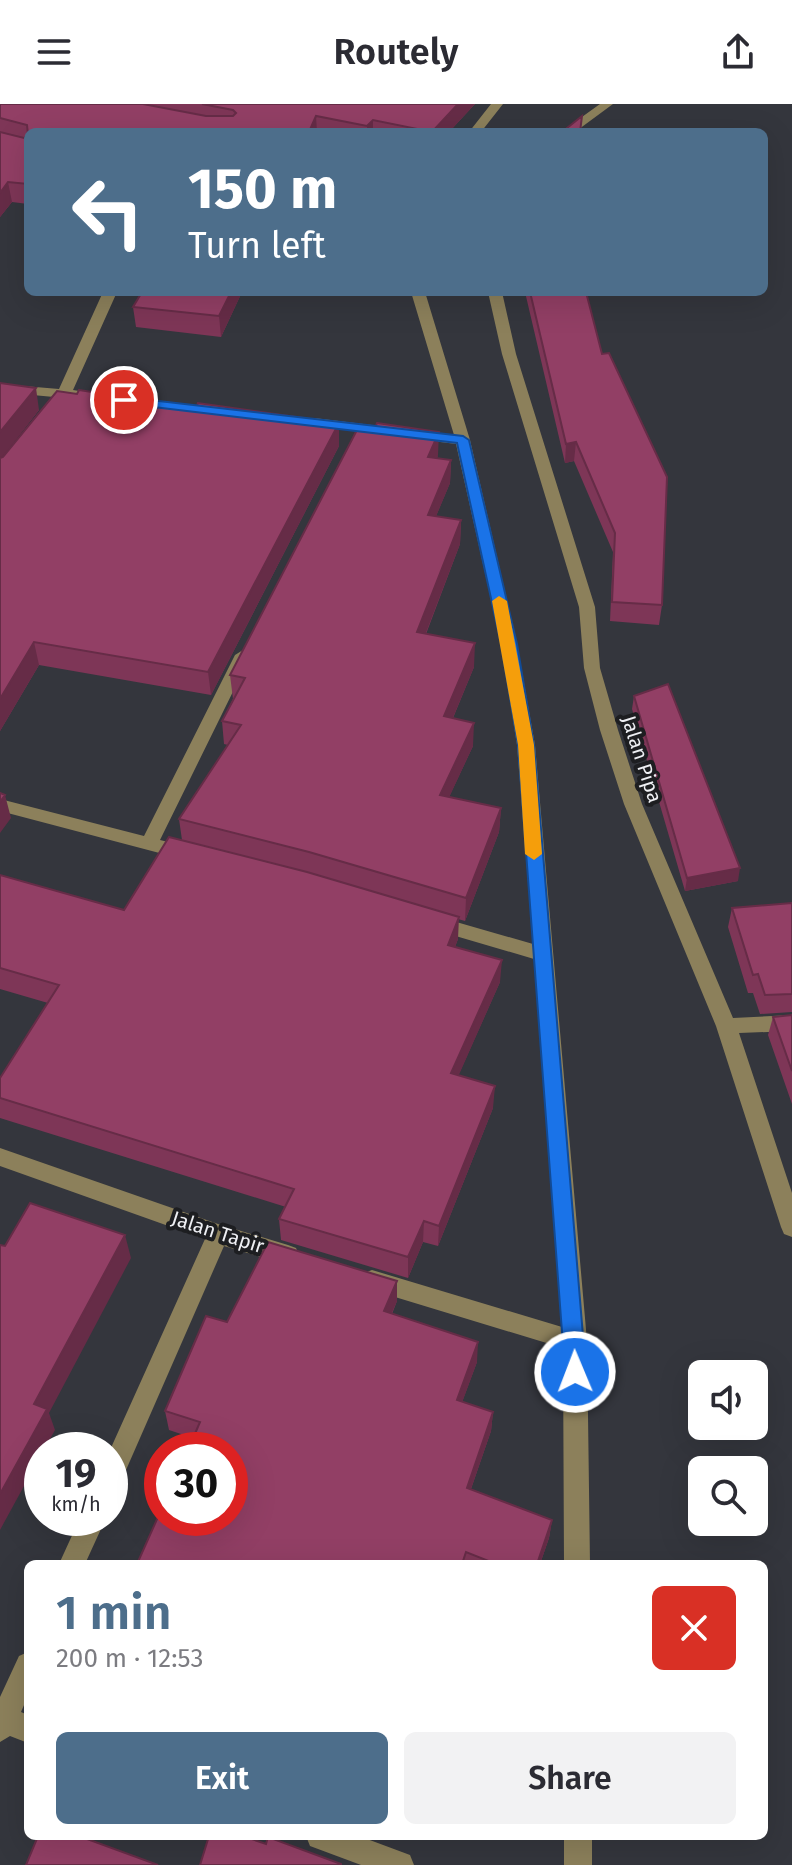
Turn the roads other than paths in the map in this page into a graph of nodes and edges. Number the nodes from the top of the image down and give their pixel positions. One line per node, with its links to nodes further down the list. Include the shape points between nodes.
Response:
1 (497, 104): 3 (street)
2 (607, 104): 4 (street)
3 (478, 128)
4 (573, 128)
5 (108, 296): 9 (street)
6 (419, 296): 13 (street)
7 (496, 296): 21 (street, Jalan Pipa, via 587,607 592,668 609,730 633,804)
8 (0, 388): 9 (street)
9 (64, 394): 10 (street); 11 (street)
10 (94, 397)
11 (46, 417)
12 (304, 421): 13 (street, via 357,434)
13 (463, 440): 19 (street, via 526,745)
14 (247, 646): 16 (street)
15 (0, 805): 16 (street)
16 (149, 844): 17 (street)
17 (207, 859)
18 (412, 916): 19 (street)
19 (544, 955): 27 (street)
20 (792, 1023): 21 (street)
21 (726, 1026): 23 (street, Jalan Pipa)
22 (0, 1157): 24 (street, Jalan Tapir)
23 (792, 1227)
24 (218, 1234): 25 (street, Jalan Tapir); 28 (street)
25 (307, 1260)
26 (352, 1274): 27 (street)
27 (575, 1341): 31 (street)
28 (128, 1437)
29 (85, 1536): 30 (street)
30 (74, 1560)
31 (577, 1560)
32 (24, 1677): 33 (street)
33 (8, 1724)
34 (331, 1840): 36 (street)
35 (578, 1840): 37 (street)
36 (400, 1865)
37 (578, 1865)

